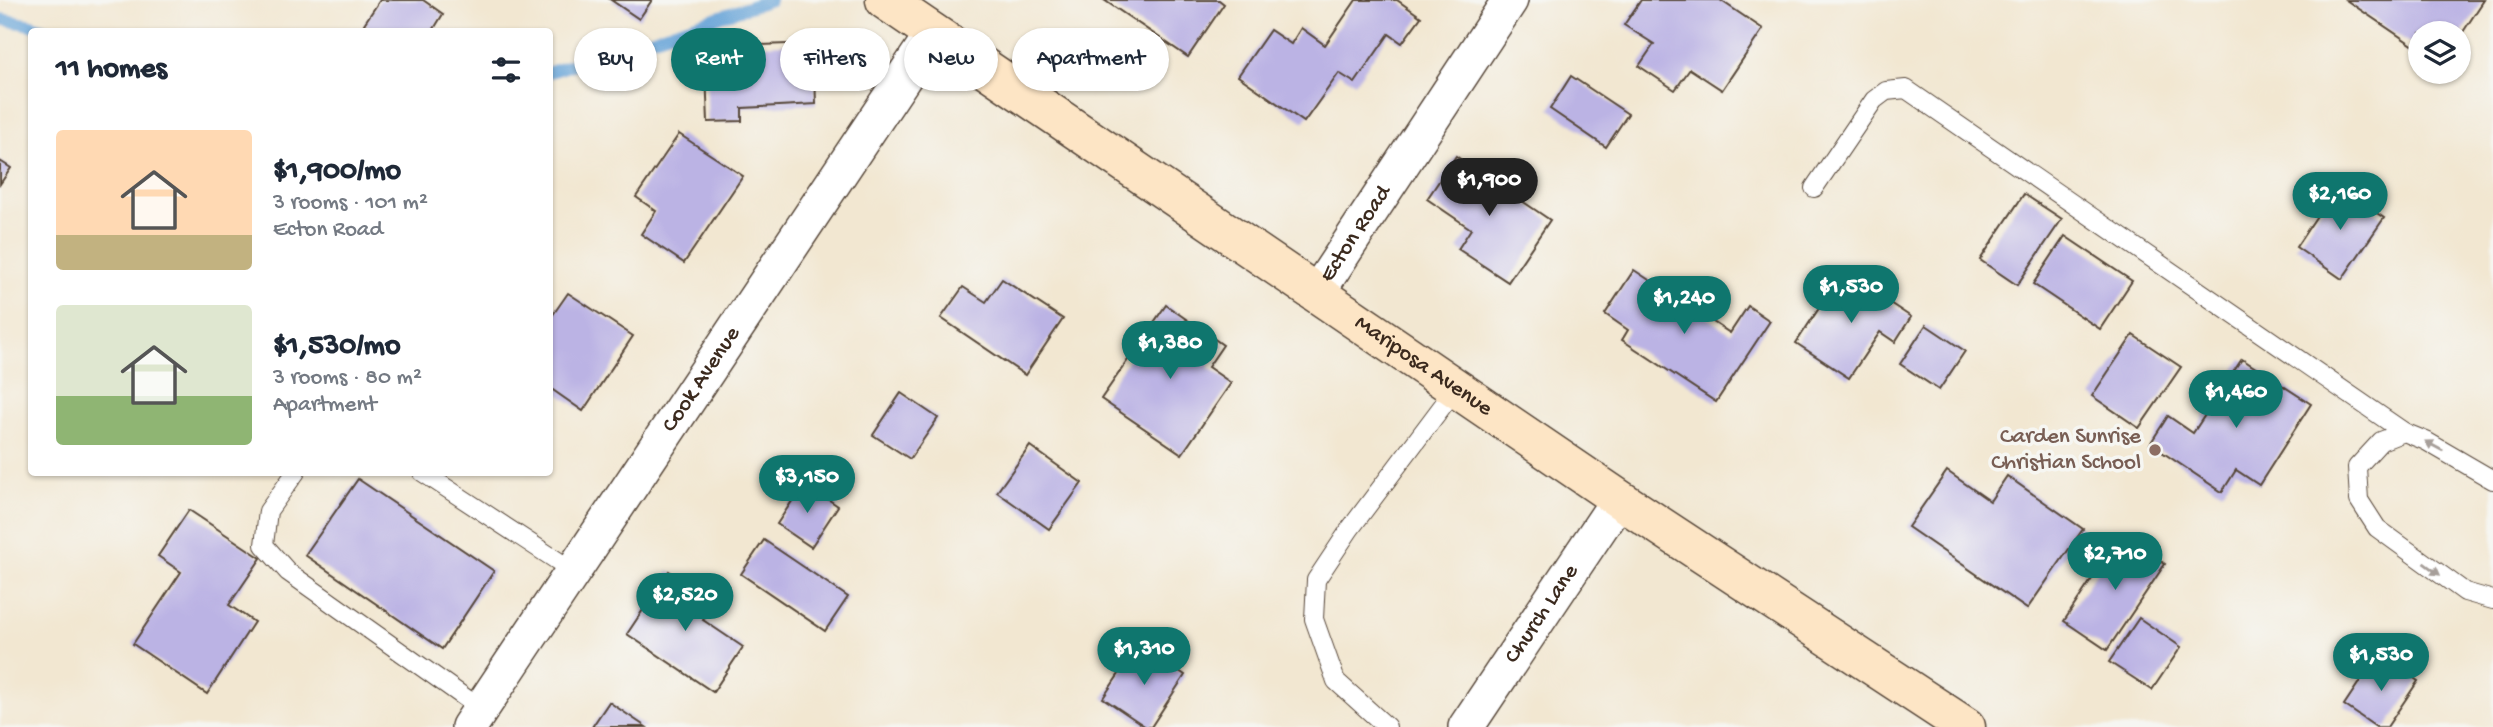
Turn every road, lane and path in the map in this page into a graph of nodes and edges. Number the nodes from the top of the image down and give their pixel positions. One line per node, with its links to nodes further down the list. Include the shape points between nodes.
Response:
1 (1510, 0): 7 (street, Ecton Road)
2 (893, 5): 3 (street, Mariposa Avenue)
3 (928, 28)
4 (998, 76): 7 (street, Mariposa Avenue)
5 (904, 77): 14 (street, Cook Avenue)
6 (1814, 188): 9 (lane, via 1874,100 1886,91 1906,89)
7 (1315, 295): 8 (street, Mariposa Avenue)
8 (1456, 388): 13 (street, Mariposa Avenue); 17 (lane, via 1316,580 1314,619 1336,681)
9 (2404, 432): 12 (lane, one-way to 9); 15 (lane, one-way to 15, via 2381,441 2357,467 2359,500 2377,528 2465,592)
10 (293, 476): 16 (lane, via 268,511 264,545 288,572)
11 (428, 476): 14 (lane)
12 (2493, 480)
13 (1619, 499): 18 (street, Church Lane); 19 (street, Mariposa Avenue)
14 (573, 571): 16 (street, Cook Avenue)
15 (2493, 600)
16 (475, 718)
17 (1387, 727)
18 (1466, 727)
19 (1966, 727)

